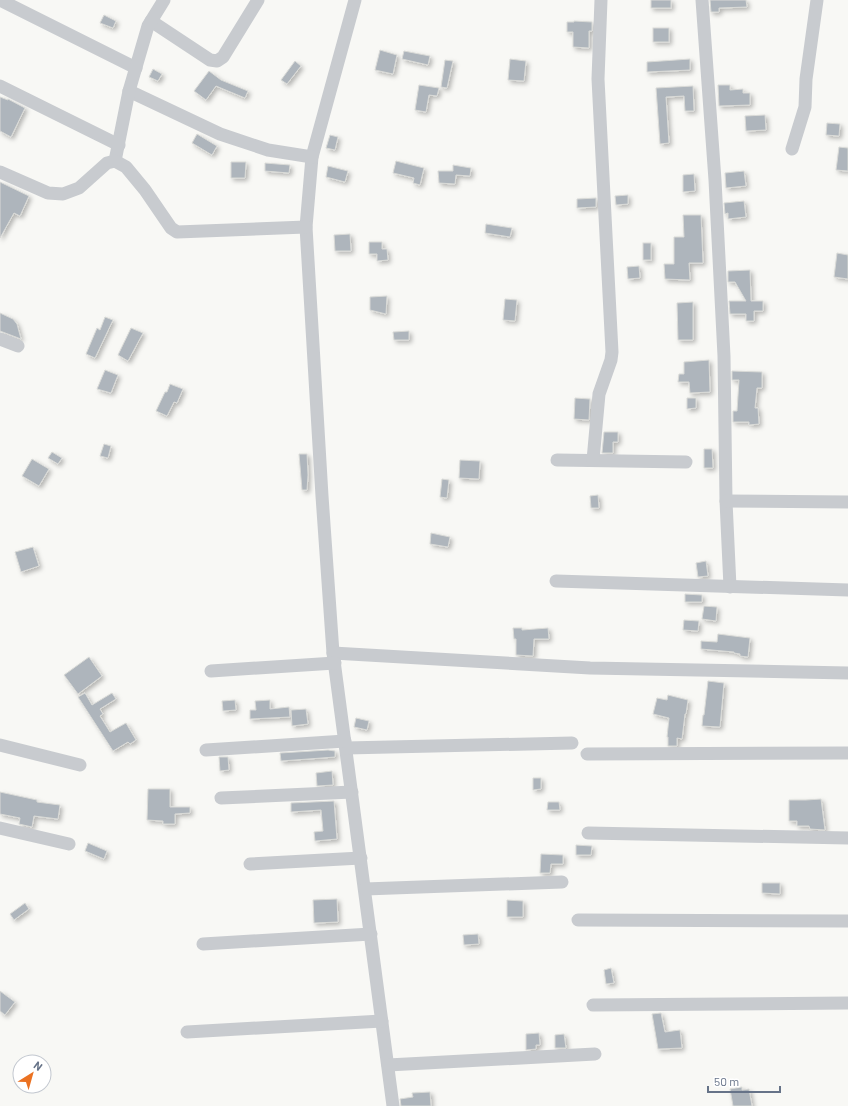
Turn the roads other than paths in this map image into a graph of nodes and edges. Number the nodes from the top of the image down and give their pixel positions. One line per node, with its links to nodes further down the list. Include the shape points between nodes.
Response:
1 (0, 0): 9 (street)
2 (164, 0): 8 (street)
3 (258, 0): 8 (street, via 223,56 217,61 210,60)
4 (355, 0): 14 (street)
5 (601, 0): 21 (street, via 598,79 612,352 599,394)
6 (702, 0): 23 (street, via 723,341)
7 (817, 0): 13 (street, via 806,79 805,107)
8 (151, 21): 9 (street)
9 (136, 68): 11 (street)
10 (0, 86): 12 (street)
11 (129, 91): 12 (street); 14 (street, via 220,134 268,150)
12 (119, 145): 15 (street)
13 (792, 150)
14 (312, 156): 17 (street)
15 (115, 161): 16 (street, via 107,163 79,188 63,194 48,193); 17 (street, via 126,167 171,228 177,232)
16 (0, 172)
17 (306, 227): 28 (street)
18 (0, 339): 19 (street)
19 (18, 346)
20 (557, 460): 21 (street)
21 (593, 460): 22 (street)
22 (686, 462)
23 (726, 501): 24 (street); 26 (street)
24 (848, 502)
25 (556, 581): 26 (street)
26 (730, 587): 27 (street)
27 (848, 590)
28 (334, 658): 29 (street); 30 (street, via 590,668); 33 (street)
29 (210, 671)
30 (848, 673)
31 (572, 743): 33 (street)
32 (0, 745): 37 (street)
33 (346, 745): 34 (street); 38 (street)
34 (206, 750)
35 (848, 753): 36 (street)
36 (587, 754)
37 (80, 765)
38 (352, 792): 39 (street); 44 (street)
39 (221, 798)
40 (0, 828): 43 (street)
41 (588, 833): 42 (street)
42 (848, 838)
43 (69, 844)
44 (361, 858): 45 (street); 47 (street)
45 (250, 864)
46 (562, 882): 47 (street)
47 (365, 889): 50 (street)
48 (578, 920): 49 (street)
49 (848, 921)
50 (371, 934): 51 (street); 54 (street)
51 (203, 944)
52 (848, 1003): 53 (street)
53 (593, 1005)
54 (382, 1021): 55 (street); 57 (street)
55 (187, 1032)
56 (595, 1054): 57 (street)
57 (388, 1065): 58 (street)
58 (393, 1106)

